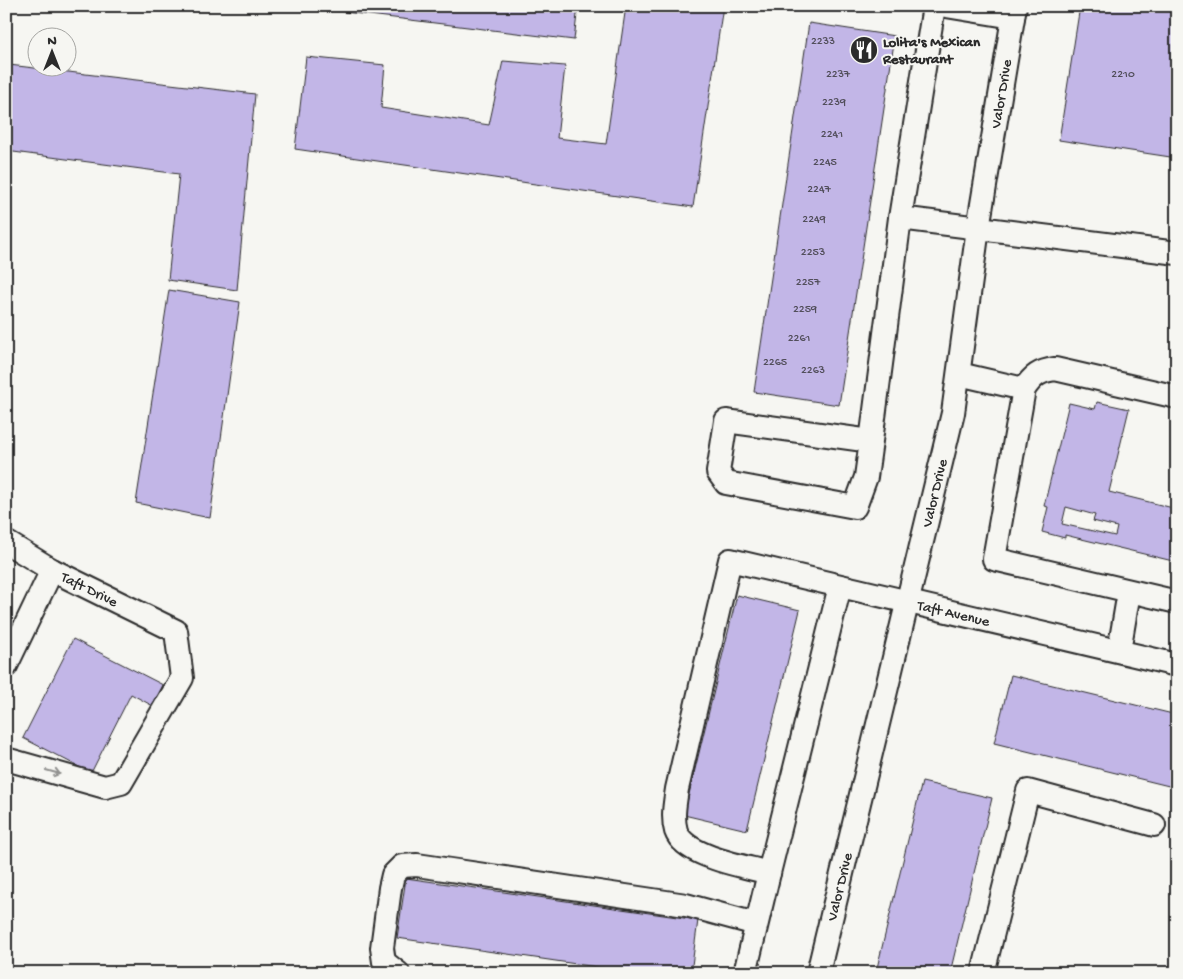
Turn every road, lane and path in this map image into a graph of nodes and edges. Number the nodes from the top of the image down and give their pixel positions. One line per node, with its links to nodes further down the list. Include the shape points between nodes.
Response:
1 (934, 6): 4 (street)
2 (946, 6): 3 (street)
3 (1014, 12): 5 (street, Valor Drive)
4 (900, 218): 5 (street); 10 (street)
5 (978, 228): 6 (street); 7 (street, Valor Drive)
6 (1177, 253)
7 (959, 374): 8 (street); 15 (street, Valor Drive, via 943,456)
8 (1024, 389): 9 (street, via 1032,376 1055,368); 14 (street, via 994,559)
9 (1177, 397)
10 (871, 441): 10 (street, via 866,477 855,507 726,482 718,472 726,421)
11 (6, 542): 12 (street, Taft Drive)
12 (52, 570): 19 (street); 20 (street, Taft Drive, one-way to 12, via 104,787 121,783 182,678 176,631)
13 (840, 586): 15 (street, Taft Avenue); 22 (street); 22 (street, Taft Avenue, via 730,560 673,813 677,833 691,848 708,856)
14 (1129, 592): 16 (street); 17 (street)
15 (907, 601): 17 (street, Taft Avenue); 26 (street, Valor Drive)
16 (1177, 602)
17 (1119, 651): 18 (street, Taft Avenue)
18 (1177, 665)
19 (6, 666)
20 (6, 759)
21 (1154, 825): 27 (street, via 1028,791)
22 (769, 872): 23 (street)
23 (756, 924): 24 (street, via 686,905 417,865 402,866 393,875 382,948 384,962); 25 (street)
24 (398, 973)
25 (745, 973)
26 (818, 973)
27 (983, 973)

